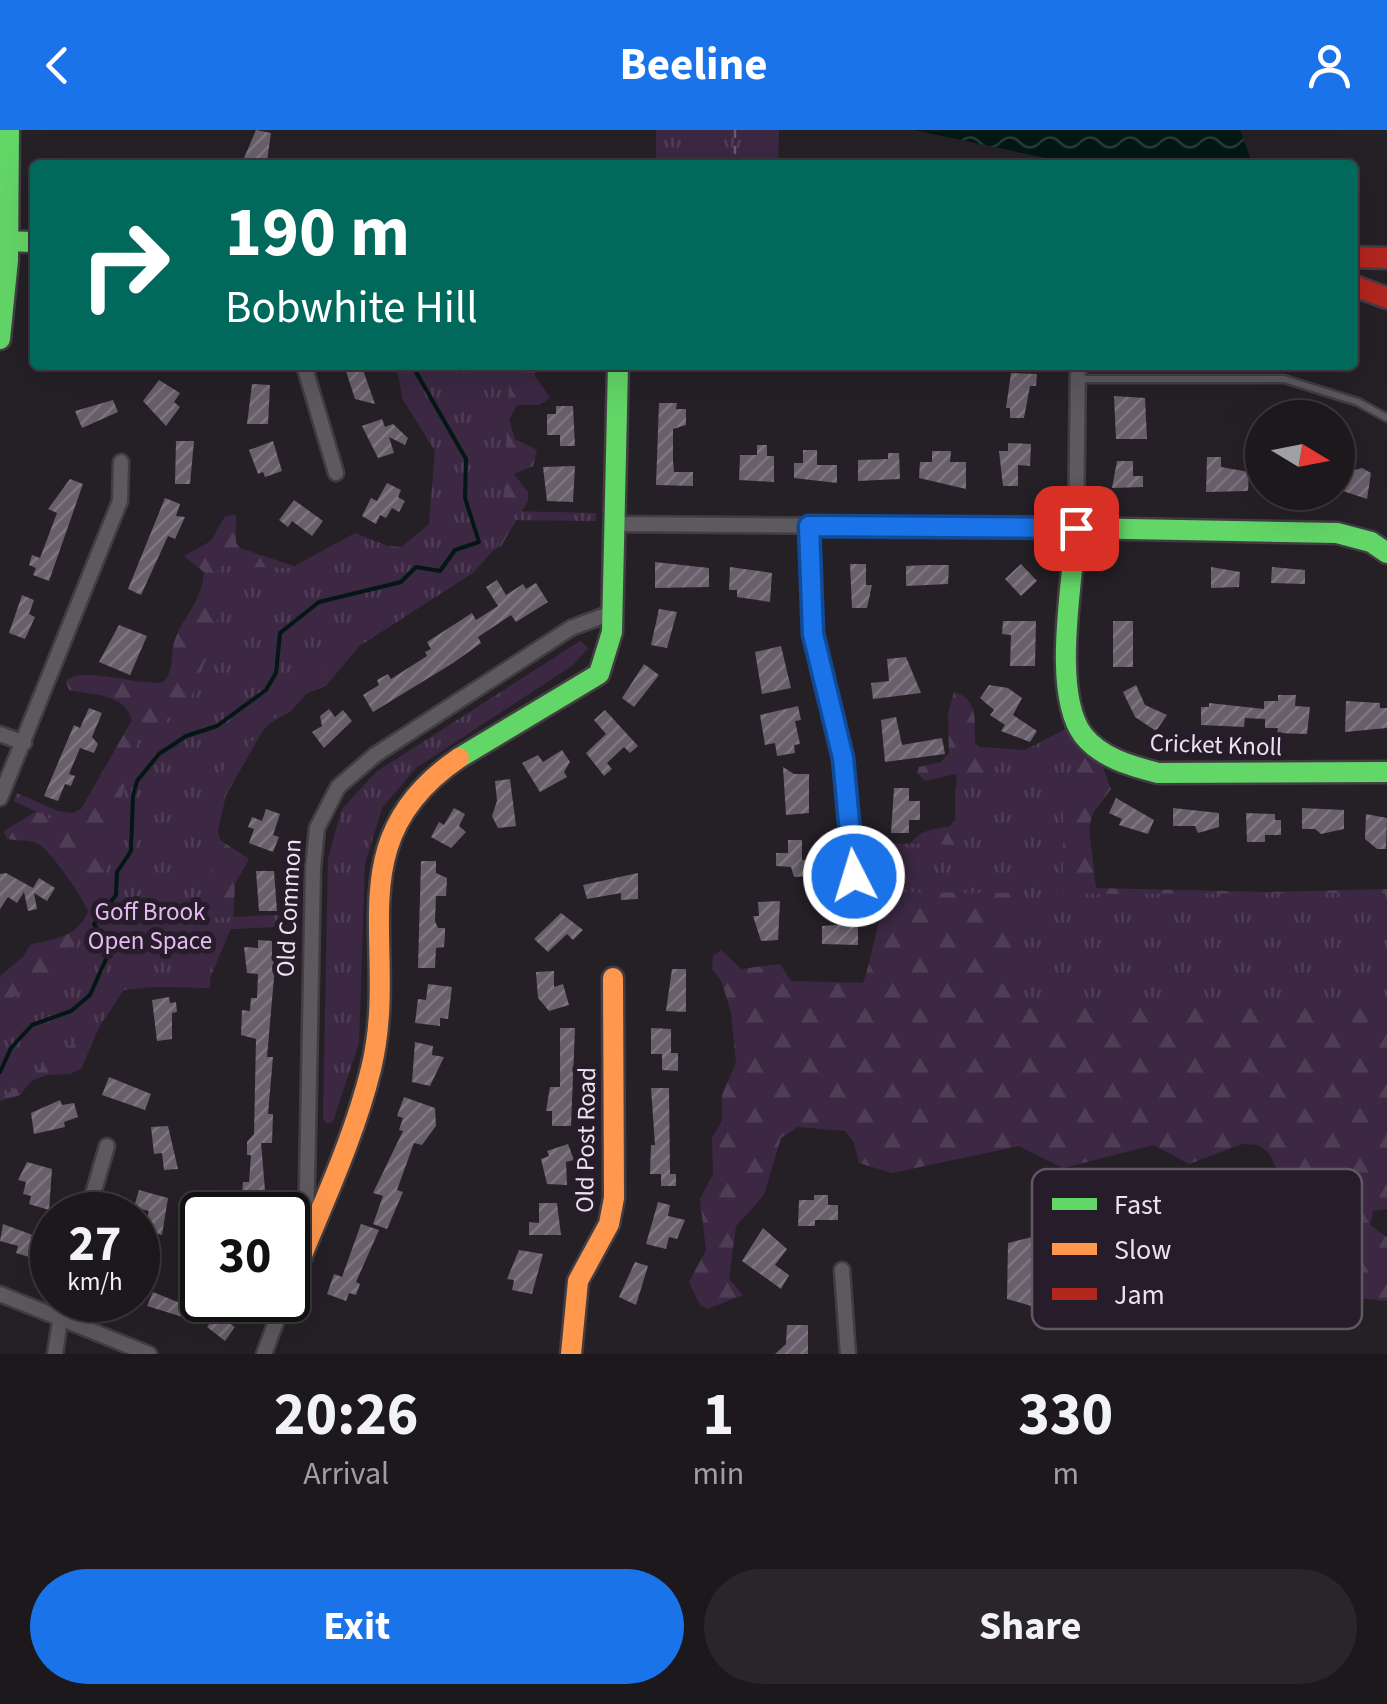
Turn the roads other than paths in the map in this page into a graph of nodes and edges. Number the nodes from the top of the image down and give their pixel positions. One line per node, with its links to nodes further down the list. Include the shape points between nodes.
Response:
1 (9, 130): 2 (street)
2 (4, 241): 3 (street); 8 (street)
3 (30, 242)
4 (1358, 257): 5 (street)
5 (1387, 258)
6 (1358, 287): 7 (street)
7 (1387, 298)
8 (0, 339)
9 (305, 370): 14 (street)
10 (618, 370): 15 (street, Old Common)
11 (1078, 372): 12 (lane, via 1284,379); 17 (street, Cricket Knoll)
12 (1387, 418)
13 (121, 462): 21 (street, via 120,502)
14 (336, 473)
15 (617, 524): 16 (street); 19 (street, Old Common)
16 (809, 526): 17 (street); 24 (street, via 813,634 843,758)
17 (1076, 528): 18 (street, via 1337,533); 22 (street, Cricket Knoll, via 1069,694 1076,722 1096,748 1122,764 1158,773)
18 (1387, 553)
19 (611, 614): 28 (street, Old Common, via 571,628 338,786 317,828); 29 (street, Old Common, via 610,651 599,674 444,769 398,815 380,874 380,1042)
20 (0, 734): 21 (street)
21 (24, 743): 23 (street)
22 (1387, 772)
23 (0, 798)
24 (854, 876)
25 (614, 978): 39 (street, Old Post Road, via 614,1198 610,1224 578,1281)
26 (108, 1146): 27 (street)
27 (94, 1192)
28 (307, 1192)
29 (310, 1229)
30 (842, 1270): 40 (street)
31 (0, 1294): 32 (street)
32 (30, 1306)
33 (60, 1322): 36 (street)
34 (71, 1322): 37 (street)
35 (276, 1322): 38 (street)
36 (55, 1354)
37 (150, 1354)
38 (264, 1354)
39 (572, 1354)
40 (848, 1354)

